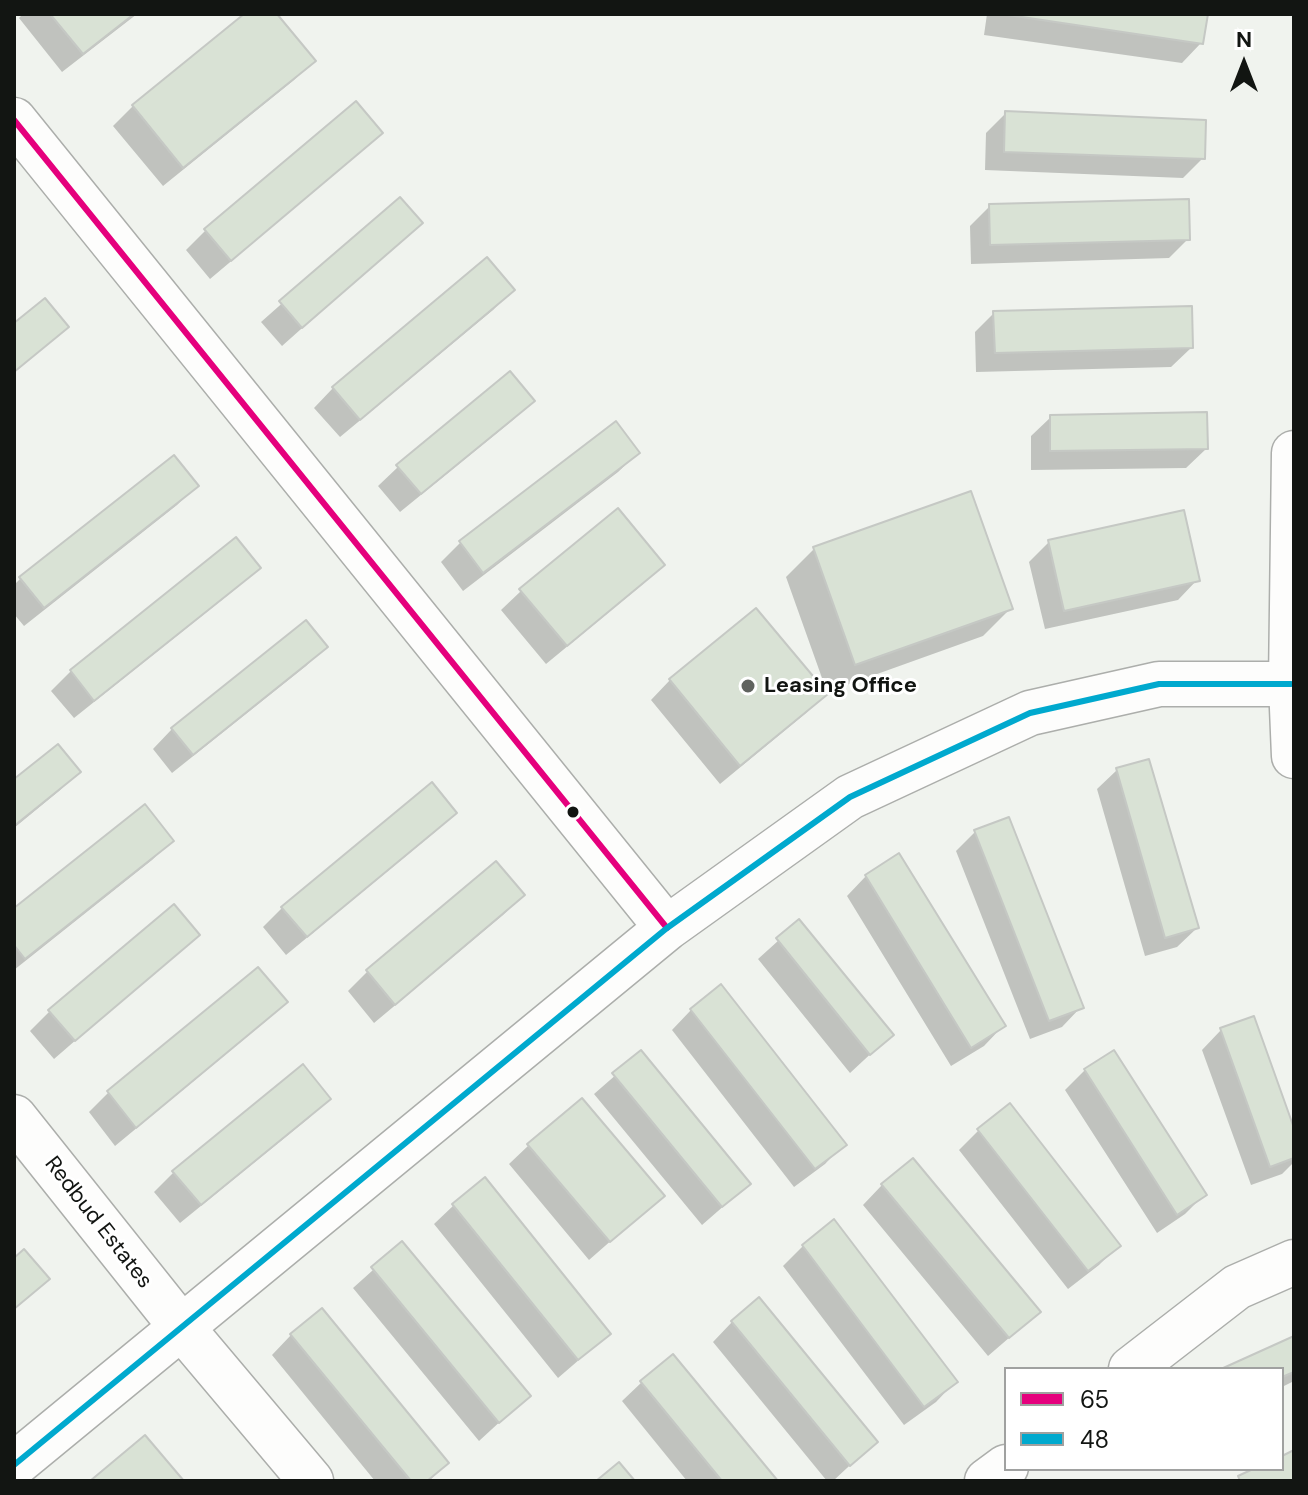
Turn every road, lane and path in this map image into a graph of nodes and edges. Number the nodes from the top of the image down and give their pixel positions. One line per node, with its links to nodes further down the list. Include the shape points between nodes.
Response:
1 (14, 120): 5 (street)
2 (1294, 453): 3 (street)
3 (1291, 684): 4 (street); 5 (street, via 1159,684 1030,713 850,797)
4 (1294, 756)
5 (667, 928): 8 (street)
6 (14, 1117): 8 (street, Redbud Estates)
7 (1294, 1262): 9 (street, via 1237,1287)
8 (183, 1329): 10 (street); 12 (street, Redbud Estates)
9 (1134, 1367)
10 (14, 1465)
11 (1004, 1468): 13 (street)
12 (311, 1481)
13 (987, 1481)

